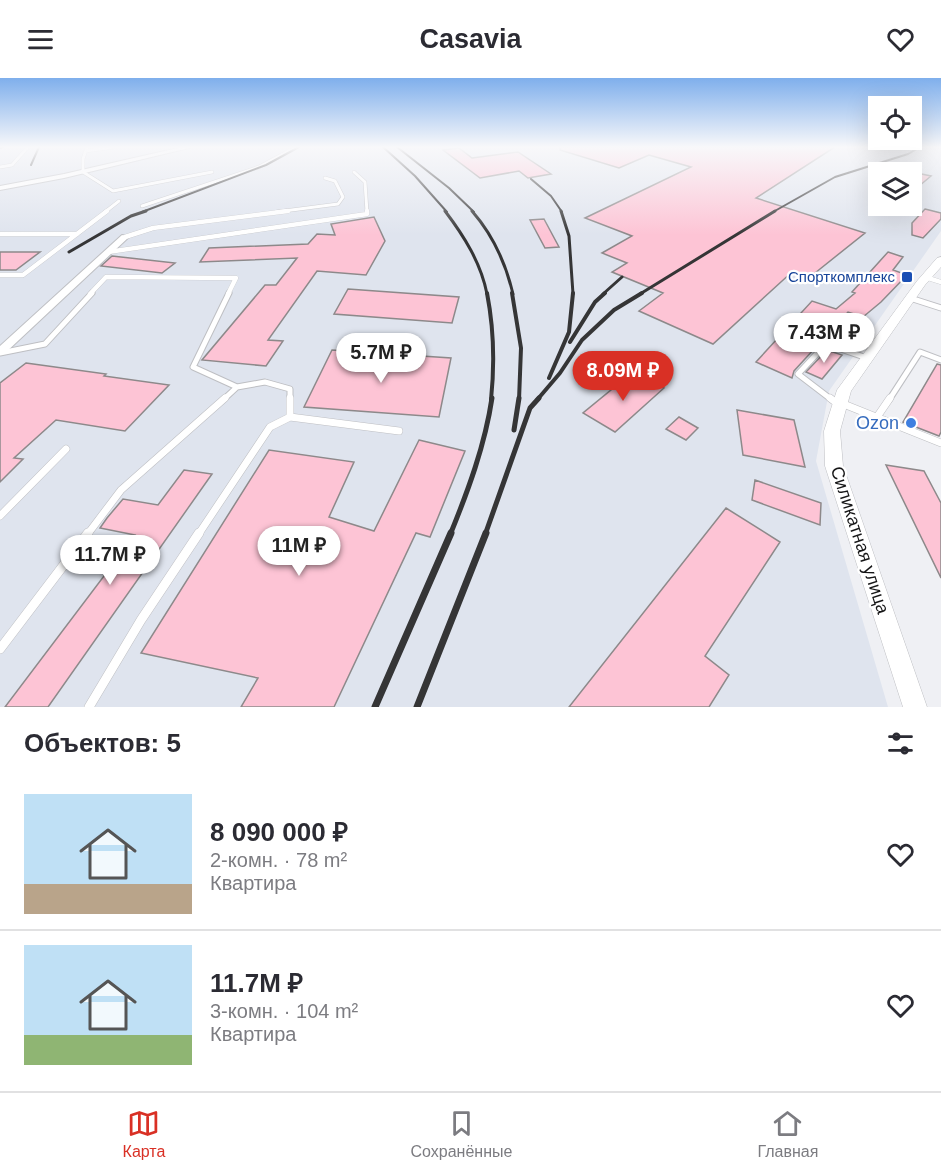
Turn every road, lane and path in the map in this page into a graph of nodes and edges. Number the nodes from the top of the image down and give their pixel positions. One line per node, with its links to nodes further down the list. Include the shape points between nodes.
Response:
1 (60, 176): 7 (street)
2 (90, 176): 3 (lane, via 113,191)
3 (189, 176)
4 (231, 176): 9 (lane)
5 (359, 176): 13 (lane, via 365,182 367,214)
6 (325, 178): 12 (lane, via 335,181 343,197 338,204 153,228)
7 (0, 188)
8 (118, 201): 11 (lane)
9 (142, 206)
10 (0, 234): 11 (lane)
11 (77, 234): 15 (lane, via 23,275)
12 (125, 237): 13 (street)
13 (108, 252): 19 (street)
14 (941, 260): 16 (street, Силикатная улица)
15 (0, 275)
16 (933, 280): 17 (street, Силикатная улица)
17 (910, 298): 18 (lane); 20 (street, Силикатная улица)
18 (941, 308)
19 (0, 352): 22 (lane, via 45,344 106,277 236,278 193,367)
20 (867, 358): 23 (street, Силикатная улица, via 844,390); 23 (lane, via 826,344 798,374)
21 (941, 360): 25 (lane, via 920,352)
22 (237, 387): 24 (lane, via 265,382 290,389); 30 (lane, via 121,490)
23 (840, 404): 25 (lane); 32 (street, Силикатная улица, via 832,431 834,466)
24 (290, 417): 26 (lane); 31 (lane, via 270,427 141,620)
25 (877, 417): 27 (lane)
26 (399, 431)
27 (941, 443)
28 (66, 449): 29 (lane)
29 (0, 516)
30 (0, 649)
31 (89, 707)
32 (915, 707)

